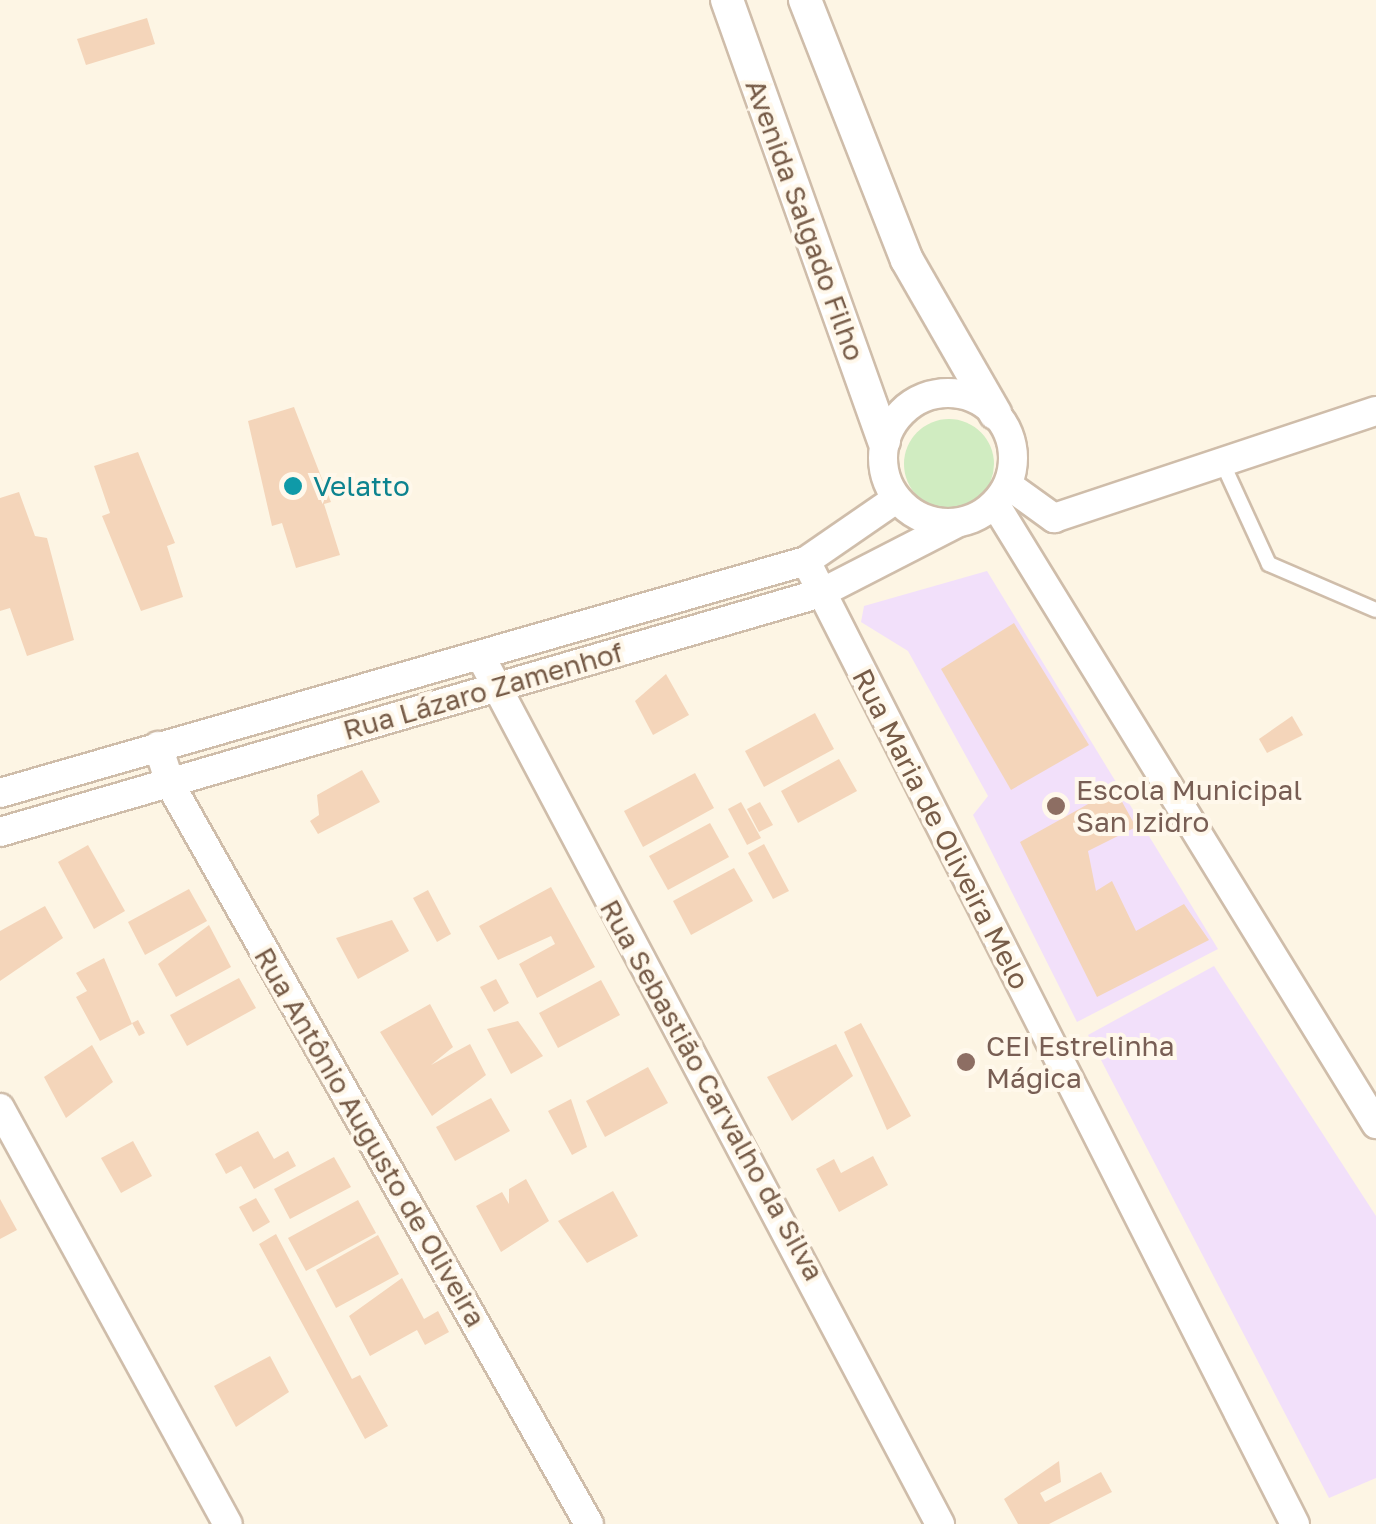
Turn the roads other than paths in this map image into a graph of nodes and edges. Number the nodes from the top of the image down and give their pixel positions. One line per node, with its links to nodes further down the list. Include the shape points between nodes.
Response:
1 (727, 0): 5 (street, Avenida Salgado Filho)
2 (806, 0): 4 (street, via 907,260)
3 (1376, 411): 6 (street)
4 (995, 413): 5 (street, via 962,394 923,397); 7 (street, via 1012,447)
5 (884, 441): 8 (street)
6 (1222, 462): 7 (street, via 1054,518); 12 (lane, via 1268,564)
7 (1002, 494): 9 (street, Rua Lázaro Zamenhof); 20 (street)
8 (896, 499): 9 (street, via 922,518); 10 (street, Rua Lázaro Zamenhof)
9 (955, 524): 11 (street, Rua Lázaro Zamenhof)
10 (806, 561): 11 (street, Rua Maria de Oliveira Melo); 13 (street, Rua Lázaro Zamenhof)
11 (821, 594): 14 (street, Rua Lázaro Zamenhof); 24 (street, Rua Maria de Oliveira Melo)
12 (1376, 610)
13 (481, 657): 14 (street, Rua Sebastião Carvalho da Silva); 15 (street, Rua Lázaro Zamenhof)
14 (493, 688): 16 (street, Rua Lázaro Zamenhof); 23 (street, Rua Sebastião Carvalho da Silva)
15 (158, 746): 16 (street, Rua Antônio Augusto de Oliveira); 17 (street, Rua Lázaro Zamenhof)
16 (170, 784): 18 (street, Rua Lázaro Zamenhof); 22 (street, Rua Antônio Augusto de Oliveira)
17 (0, 793)
18 (0, 832)
19 (0, 1108): 21 (street)
20 (1376, 1124)
21 (228, 1524)
22 (590, 1524)
23 (940, 1524)
24 (1295, 1524)

